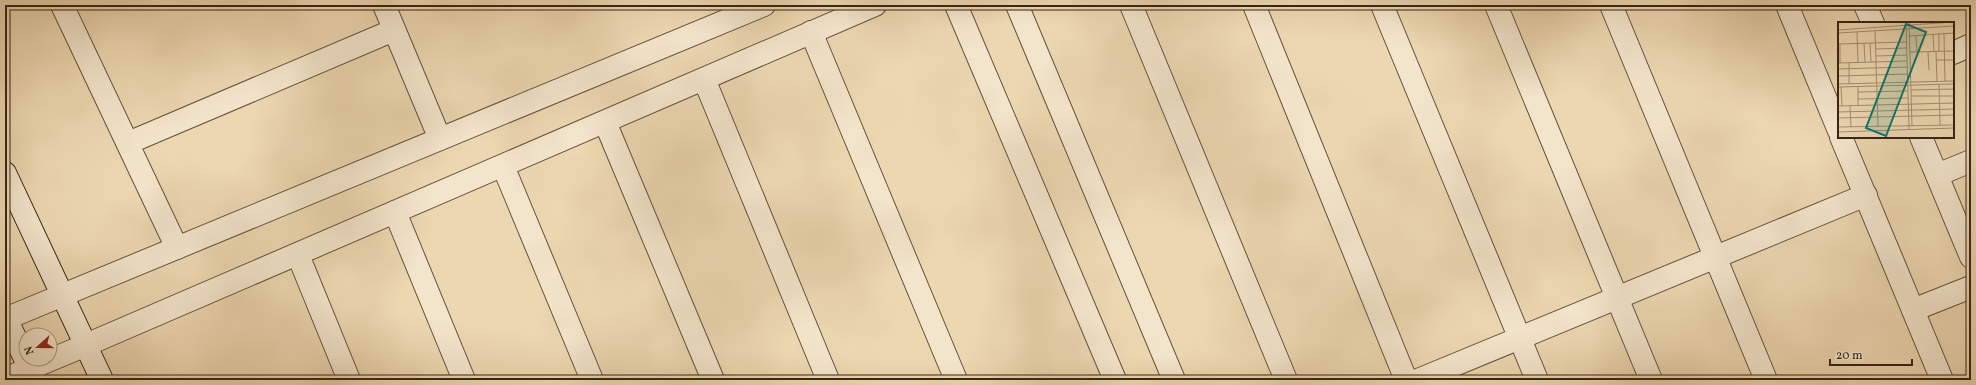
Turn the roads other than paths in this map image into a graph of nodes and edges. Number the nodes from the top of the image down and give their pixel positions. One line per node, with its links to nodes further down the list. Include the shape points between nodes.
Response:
1 (62, 5): 25 (street)
2 (384, 5): 15 (street)
3 (764, 5): 24 (street)
4 (875, 5): 16 (street)
5 (956, 5): 52 (street)
6 (1017, 5): 53 (street)
7 (1131, 5): 54 (street)
8 (1254, 5): 55 (street)
9 (1382, 5): 41 (street)
10 (1496, 5): 38 (street)
11 (1611, 5): 34 (street)
12 (1787, 5): 21 (street)
13 (1865, 5): 14 (street)
14 (1873, 22)
15 (394, 30): 24 (street); 25 (street)
16 (812, 32): 19 (street); 51 (street)
17 (1971, 45): 18 (street)
18 (1954, 53)
19 (704, 79): 20 (street); 50 (street)
20 (605, 122): 27 (street); 49 (street)
21 (1838, 129)
22 (1842, 138): 30 (street)
23 (1921, 138): 29 (street)
24 (440, 139): 32 (street)
25 (128, 144): 32 (street)
26 (1971, 161): 29 (street)
27 (503, 166): 31 (street); 48 (street)
28 (5, 173): 37 (street)
29 (1937, 175): 35 (street)
30 (1866, 195): 34 (street); 39 (street)
31 (395, 212): 33 (street); 47 (street)
32 (177, 248): 37 (street)
33 (298, 255): 42 (street); 46 (street)
34 (1715, 257): 38 (street); 59 (street)
35 (1971, 257)
36 (1971, 287): 39 (street)
37 (63, 295): 40 (street); 42 (street)
38 (1617, 298): 41 (street); 58 (street)
39 (1913, 310): 60 (street)
40 (5, 318): 43 (street)
41 (1520, 338): 56 (street); 57 (street)
42 (86, 345): 43 (street); 45 (street)
43 (32, 374): 44 (street)
44 (5, 379)
45 (102, 380)
46 (349, 380)
47 (464, 380)
48 (592, 380)
49 (713, 380)
50 (828, 380)
51 (956, 380)
52 (1115, 380)
53 (1174, 380)
54 (1286, 380)
55 (1406, 380)
56 (1418, 380)
57 (1537, 380)
58 (1650, 380)
59 (1766, 380)
60 (1942, 380)

